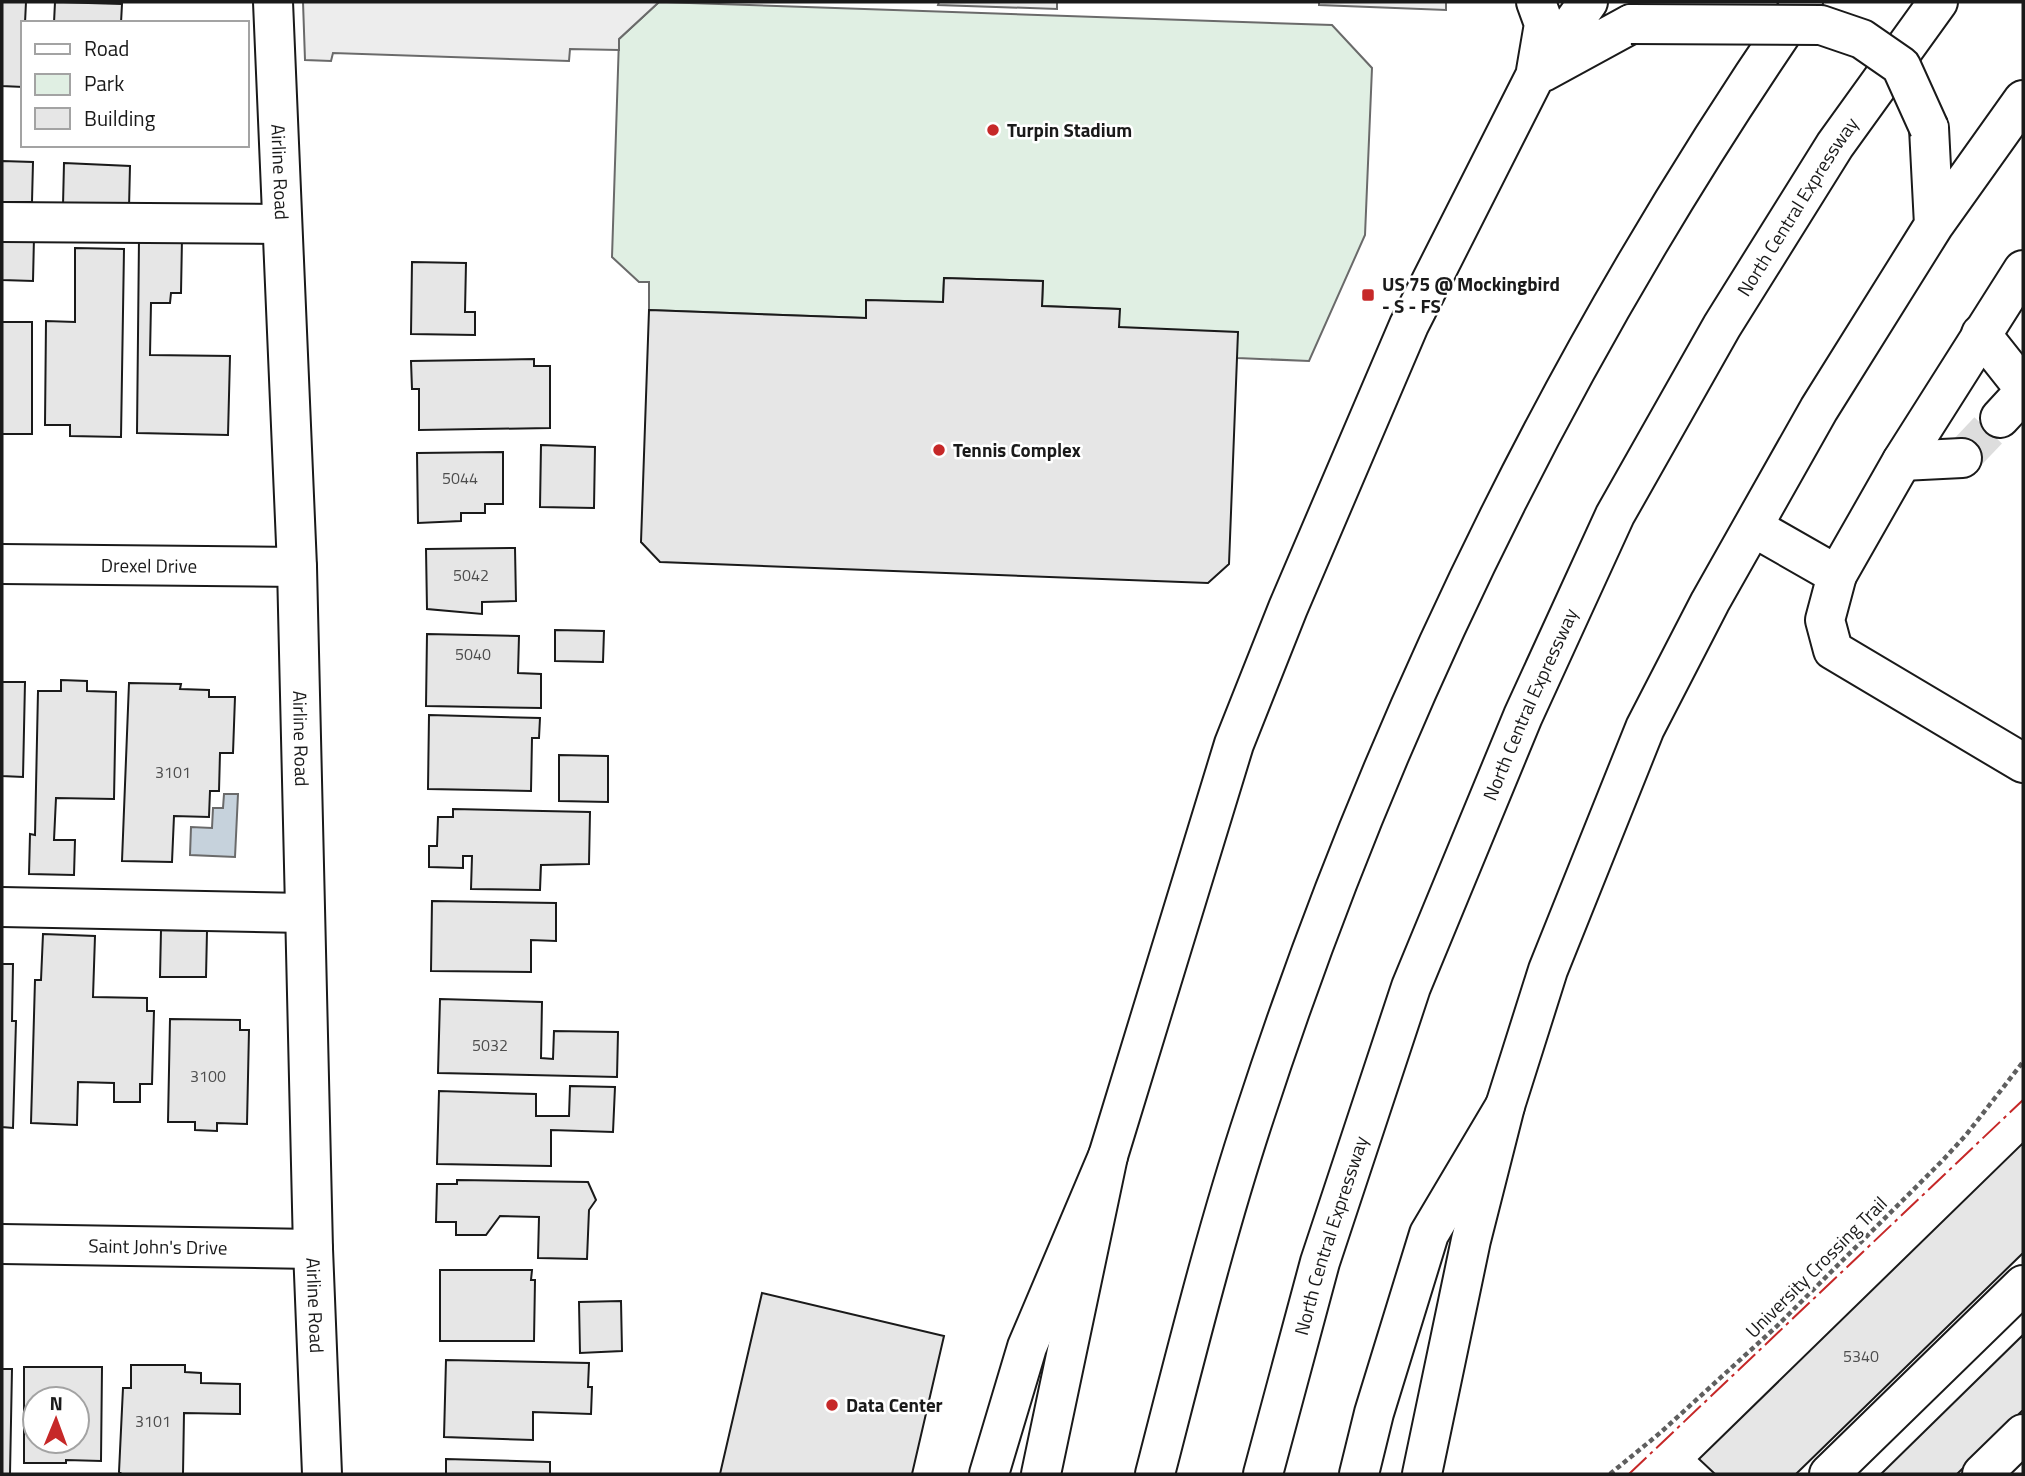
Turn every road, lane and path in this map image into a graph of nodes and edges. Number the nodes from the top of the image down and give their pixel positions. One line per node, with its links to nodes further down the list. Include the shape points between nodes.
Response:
1 (273, 2): 9 (main road, Airline Road)
2 (1536, 2): 6 (main road, via 1544,24)
3 (1588, 2): 6 (main road)
4 (1803, 2): 33 (main road, via 1710,141 1597,330 1499,516 1407,711 1326,910 1254,1115)
5 (1938, 2): 34 (main road, North Central Expressway, via 1835,145 1722,326 1598,552 1523,716 1411,987 1320,1262)
6 (1535, 76): 10 (main road, bridge, via 1631,24 1821,25 1863,39 1901,66 1929,128); 25 (main road, via 1409,325 1234,744)
7 (2023, 100): 10 (main road)
8 (2, 222): 9 (main road)
9 (282, 224): 18 (main road, Airline Road)
10 (1934, 225): 16 (main road, via 1819,409)
11 (2023, 270): 12 (main road)
12 (1981, 334): 13 (main road); 15 (main road)
13 (2023, 387)
14 (1962, 458): 15 (main road)
15 (1902, 461): 19 (main road)
16 (1753, 527): 19 (main road); 24 (main road, via 1645,728 1548,970)
17 (2, 564): 18 (main road, Drexel Drive)
18 (297, 567): 22 (main road, Airline Road)
19 (1837, 575): 20 (main road, via 1825,620 1833,650)
20 (2023, 763)
21 (2, 907): 22 (main road)
22 (304, 913): 27 (main road, Airline Road)
23 (2023, 1062): 37 (path, University Crossing Trail, via 1943,1160 1776,1328)
24 (1504, 1106): 35 (main road, via 1429,1234); 36 (main road)
25 (1108, 1156): 31 (main road, via 1027,1347); 32 (main road)
26 (2, 1244): 27 (main road, Saint John's Drive)
27 (313, 1249): 30 (main road, Airline Road)
28 (2023, 1285): 38 (main road)
29 (2023, 1434): 39 (main road)
30 (322, 1474)
31 (989, 1474)
32 (1041, 1474)
33 (1155, 1474)
34 (1263, 1474)
35 (1359, 1474)
36 (1422, 1474)
37 (1610, 1474)
38 (1829, 1474)
39 (1982, 1474)

